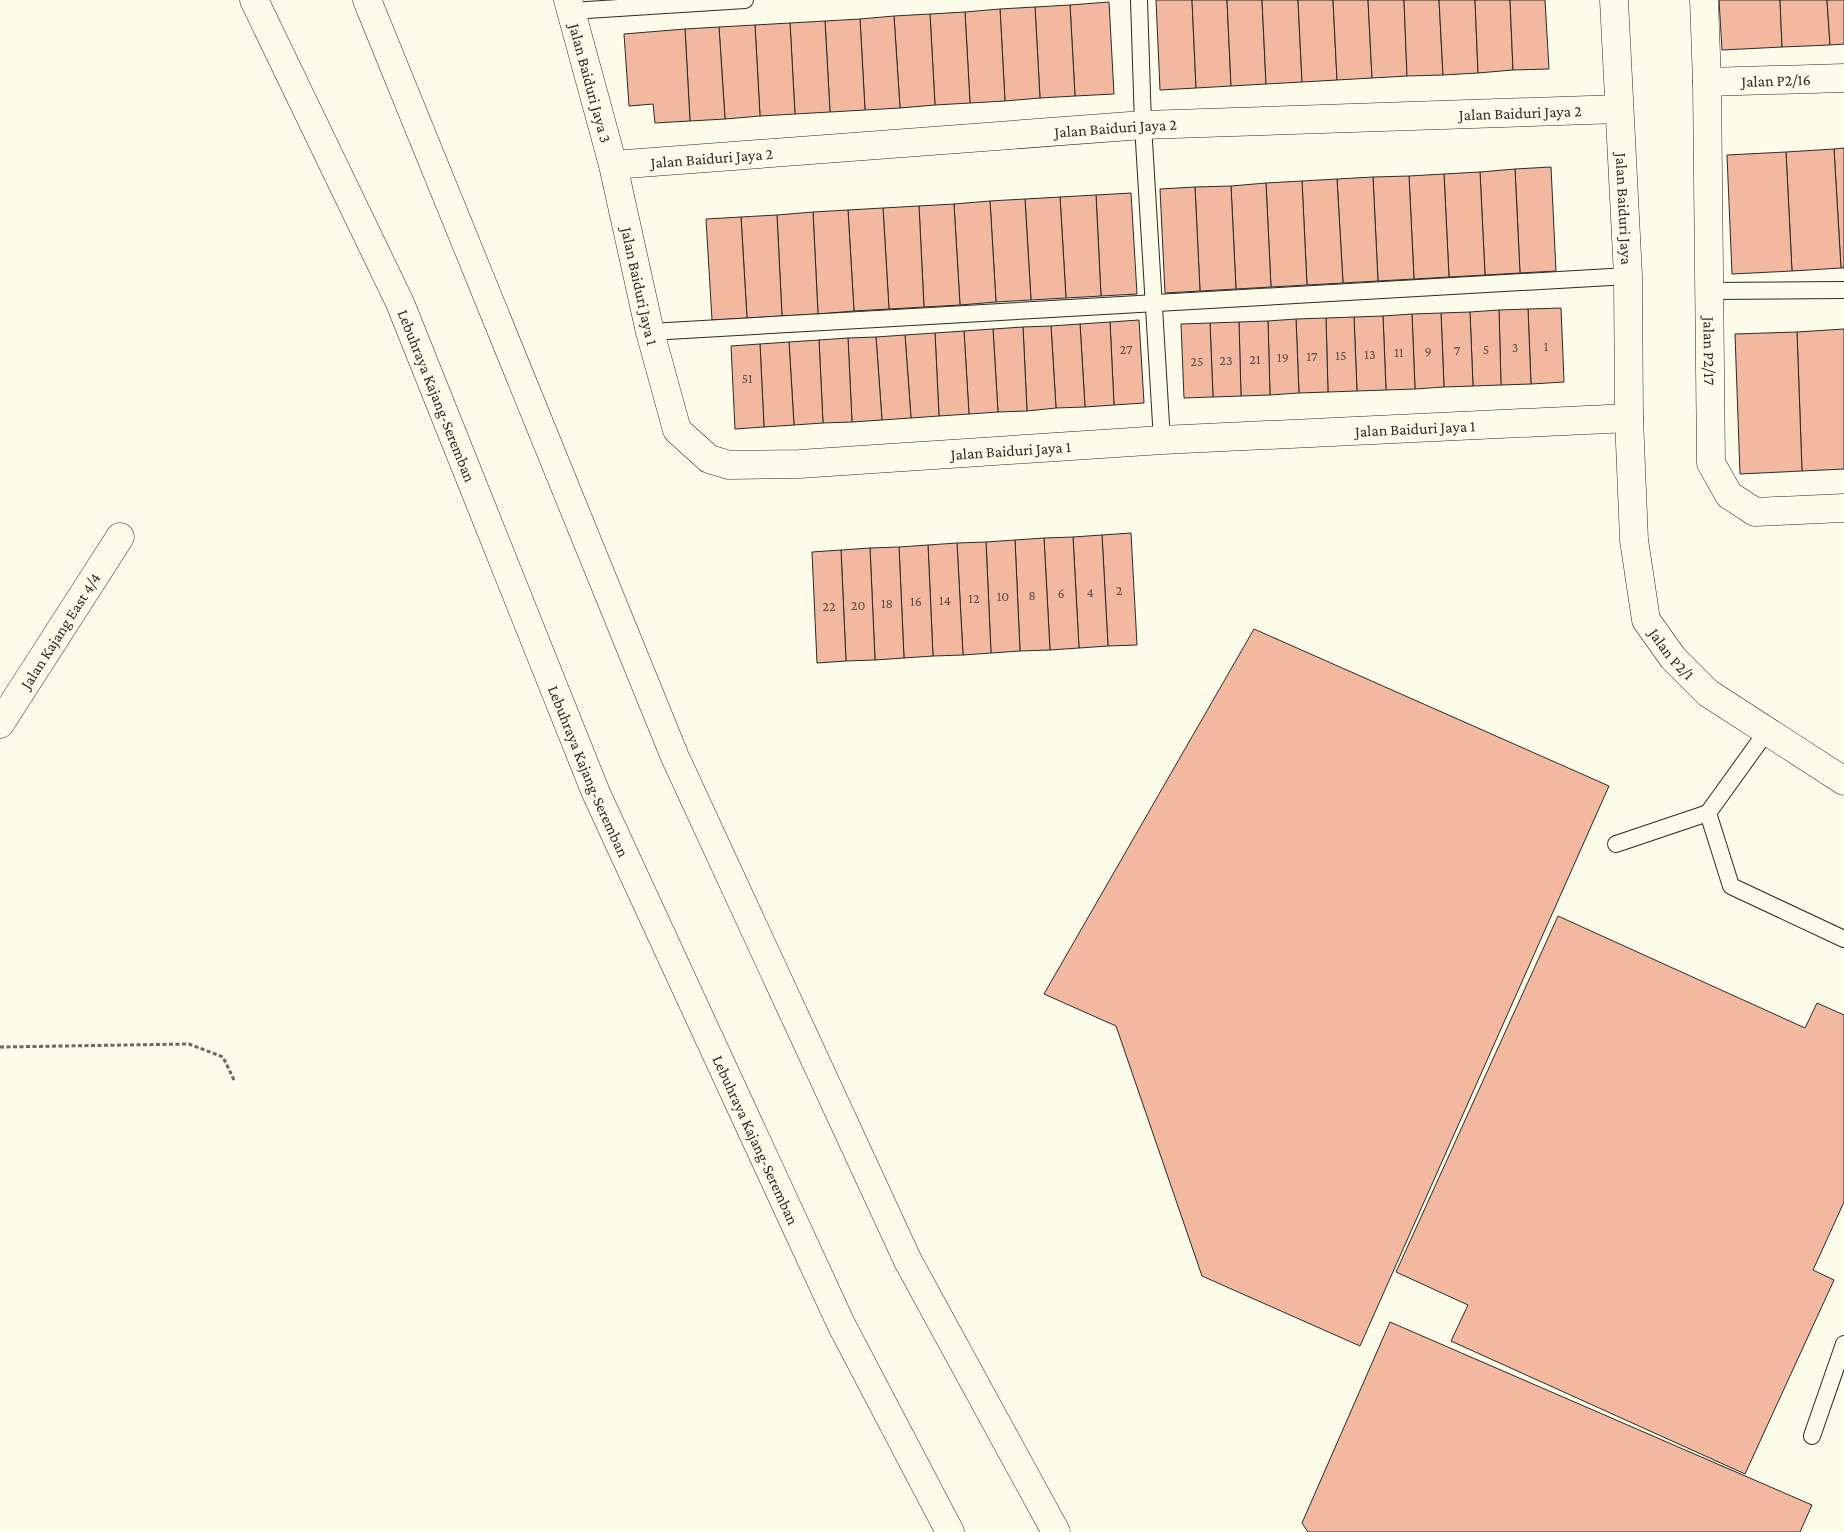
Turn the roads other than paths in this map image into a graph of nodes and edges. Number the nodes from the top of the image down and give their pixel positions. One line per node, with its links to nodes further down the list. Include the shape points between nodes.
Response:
1 (254, 0): 30 (main road, Lebuhraya Kajang-Seremban, via 400,303 596,792 841,1324)
2 (367, 0): 31 (main road, via 675,756 908,1261)
3 (745, 0): 7 (lane)
4 (1139, 0): 11 (lane)
5 (1614, 0): 10 (main road, Jalan Baiduri Jaya)
6 (1704, 0): 9 (main road, Jalan P2/17)
7 (569, 6): 12 (main road, Jalan Baiduri Jaya 3)
8 (1844, 78): 9 (main road, Jalan P2/16)
9 (1707, 82): 15 (main road, Jalan P2/17)
10 (1619, 109): 11 (main road, Jalan Baiduri Jaya 2); 13 (main road, Jalan Baiduri Jaya)
11 (1143, 126): 12 (main road, Jalan Baiduri Jaya 2); 16 (lane)
12 (613, 166): 17 (main road, Jalan Baiduri Jaya 1)
13 (1628, 276): 16 (lane); 18 (main road, Jalan Baiduri Jaya)
14 (1844, 290): 15 (lane)
15 (1709, 291): 20 (main road, Jalan P2/17, via 1711,463 1729,495 1755,512)
16 (1153, 304): 17 (lane); 19 (lane)
17 (650, 332): 19 (main road, Jalan Baiduri Jaya 1, via 677,430 709,459 729,465 799,464)
18 (1629, 418): 19 (main road, Jalan Baiduri Jaya 1); 23 (main road, Jalan P2/1, via 1634,540 1646,620 1673,658 1708,693)
19 (1162, 440)
20 (1844, 508)
21 (120, 537): 22 (main road, Jalan Kajang East 4/4)
22 (0, 724)
23 (1766, 731): 24 (main road, Jalan P2/1); 25 (lane)
24 (1844, 781)
25 (1708, 813): 26 (lane); 27 (lane, via 1731,886)
26 (1616, 844)
27 (1844, 939)
28 (1844, 1344): 29 (lane)
29 (1812, 1436)
30 (950, 1532)
31 (1056, 1532)

